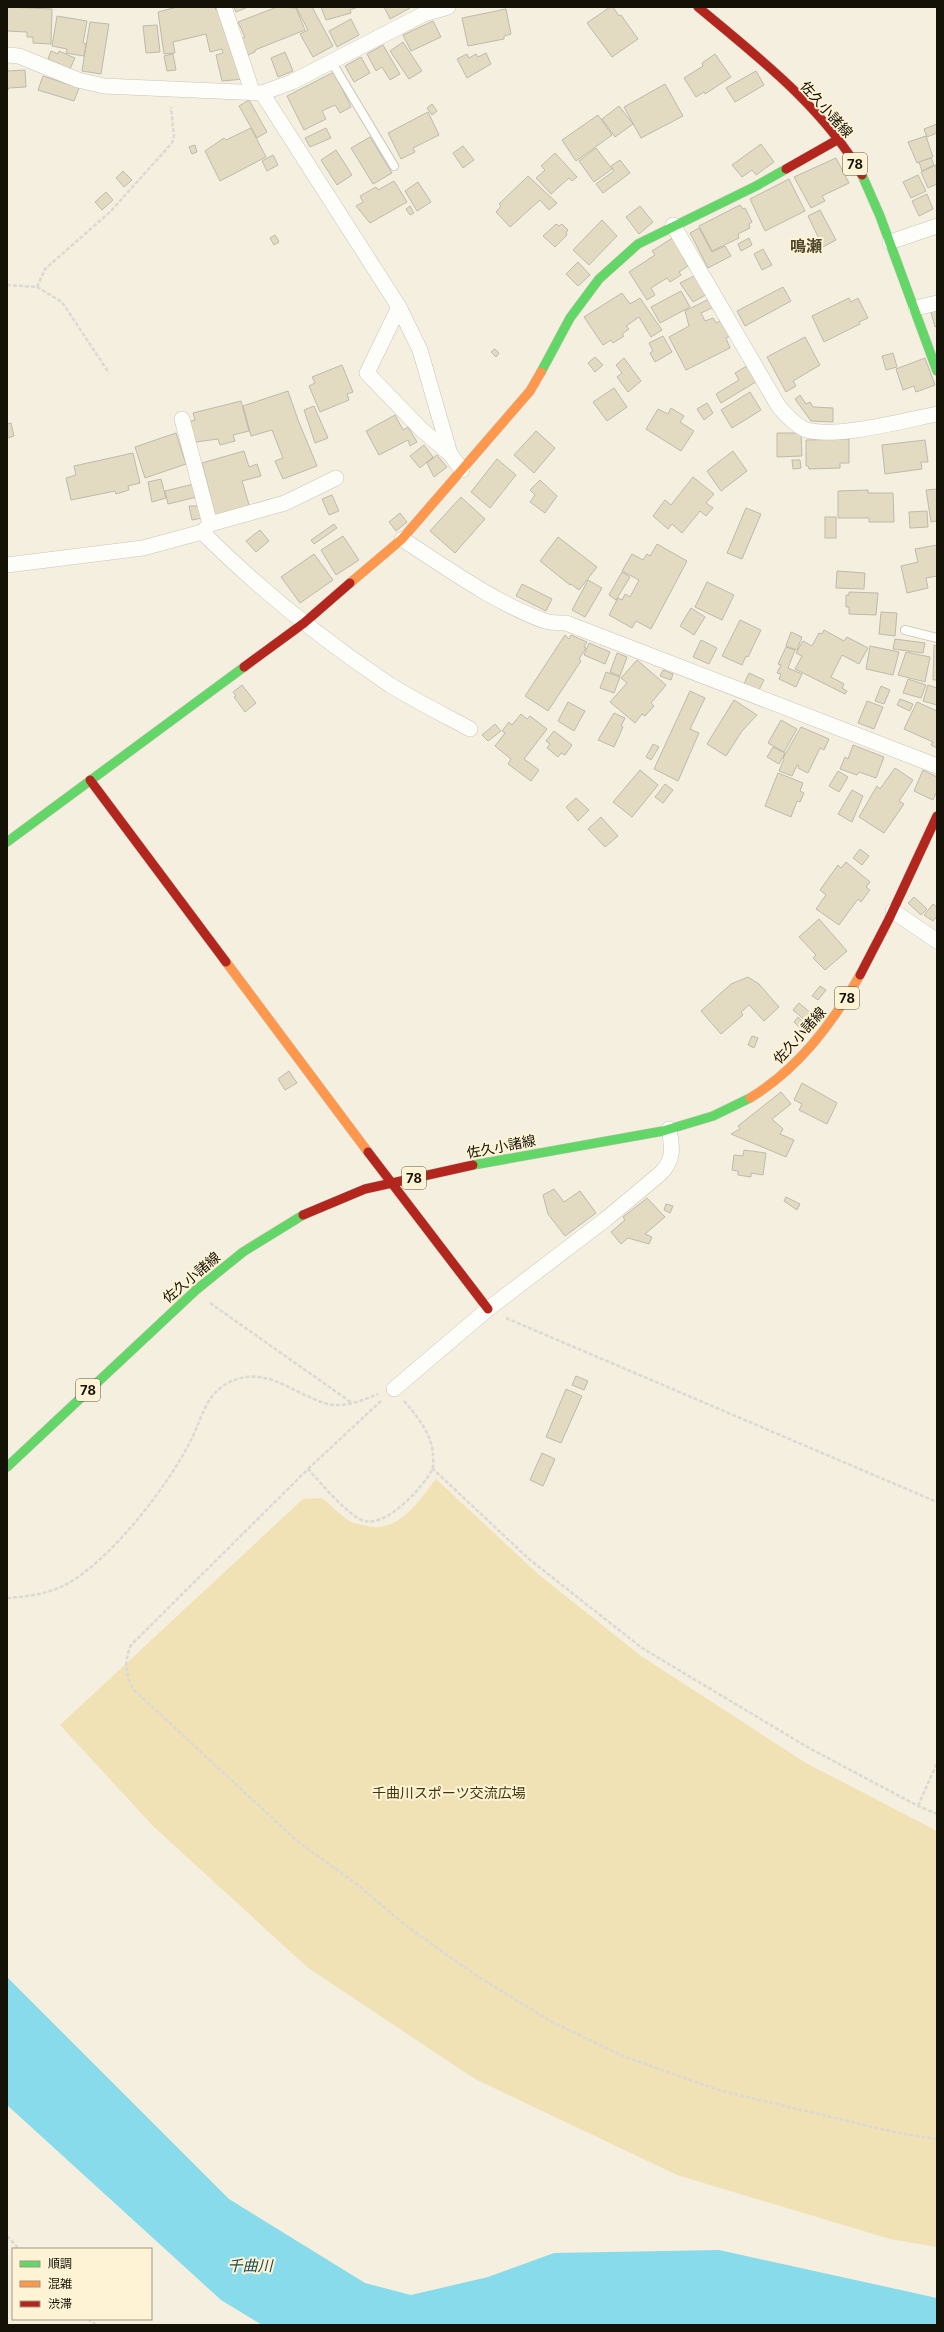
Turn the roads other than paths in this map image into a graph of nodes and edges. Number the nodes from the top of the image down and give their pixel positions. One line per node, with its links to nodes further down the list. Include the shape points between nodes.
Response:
1 (224, 7): 6 (street)
2 (448, 7): 5 (street, via 424,14)
3 (698, 7): 7 (street, 佐久小諸線 / 78, via 777,75)
4 (7, 55): 6 (street, via 18,56 78,80 104,86)
5 (330, 61): 6 (street, via 292,82); 8 (lane)
6 (257, 92): 13 (street)
7 (837, 140): 9 (street, via 756,186); 11 (street, 佐久小諸線 / 78, via 860,171)
8 (394, 166)
9 (673, 225): 16 (street, via 779,407 792,421 805,429 826,432); 19 (street, via 638,244 599,279 570,318 530,391)
10 (937, 226): 11 (street)
11 (890, 242): 14 (street, 佐久小諸線 / 78)
12 (937, 303): 14 (street)
13 (399, 307): 18 (street, via 420,350); 18 (street, via 368,373)
14 (916, 308): 15 (street, 佐久小諸線 / 78)
15 (937, 371)
16 (937, 414)
17 (182, 419): 21 (street)
18 (450, 454): 19 (street)
19 (462, 470): 22 (street)
20 (336, 478): 21 (street, via 285,503)
21 (206, 528): 23 (street, via 142,548); 24 (street, via 235,565)
22 (402, 539): 24 (street); 28 (street, via 512,606 546,622 566,623)
23 (7, 565)
24 (304, 623): 27 (street, via 391,686); 29 (street)
25 (905, 630): 26 (lane)
26 (937, 638)
27 (470, 729)
28 (937, 766)
29 (90, 780): 31 (street); 35 (street)
30 (937, 816): 32 (street, 佐久小諸線 / 78)
31 (7, 842)
32 (893, 911): 33 (street); 34 (street, 佐久小諸線 / 78, via 831,1024 792,1068 771,1085 737,1105)
33 (937, 941)
34 (669, 1129): 35 (street, 佐久小諸線 / 78); 36 (street, via 673,1156 661,1173 606,1219)
35 (391, 1183): 36 (street); 38 (street, 佐久小諸線 / 78, via 345,1197 299,1217 246,1250 193,1292)
36 (488, 1309): 37 (street)
37 (394, 1389)
38 (7, 1467)

